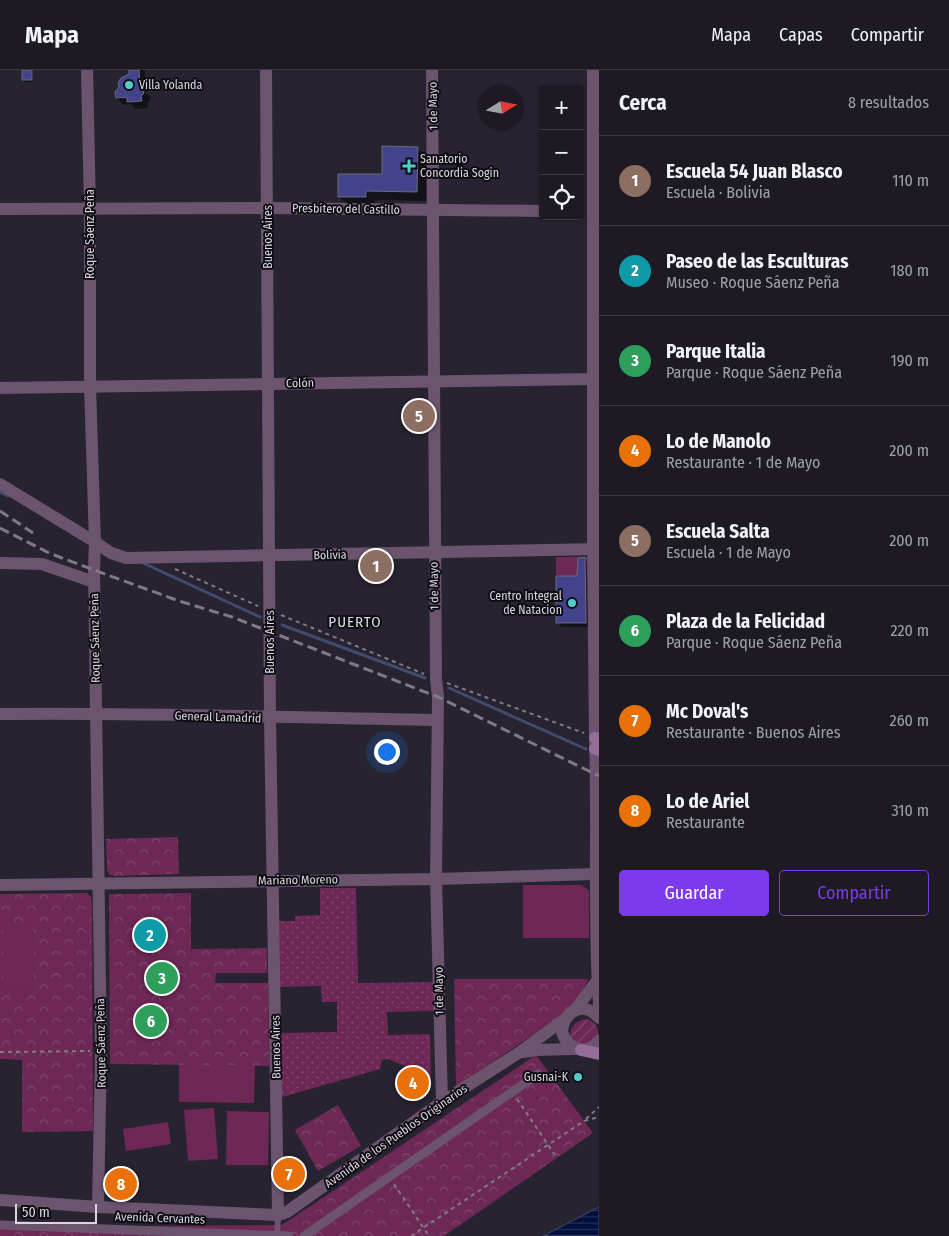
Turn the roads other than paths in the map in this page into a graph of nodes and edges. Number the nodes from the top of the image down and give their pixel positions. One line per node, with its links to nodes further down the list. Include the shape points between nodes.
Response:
1 (86, 70): 7 (street, Roque Sáenz Peña)
2 (266, 70): 5 (street, Buenos Aires)
3 (432, 70): 8 (street, 1 de Mayo)
4 (593, 70): 10 (street)
5 (268, 208): 7 (street, Presbítero del Castillo); 8 (street, Presbítero del Castillo); 13 (street, Buenos Aires)
6 (0, 209): 7 (street, Presbítero del Castillo)
7 (90, 209): 14 (street, Roque Sáenz Peña)
8 (434, 210): 9 (street, Presbítero del Castillo); 12 (street, 1 de Mayo)
9 (539, 212)
10 (591, 212): 11 (street)
11 (596, 379): 12 (street, Colón); 18 (street)
12 (434, 382): 13 (street, Colón); 19 (street, 1 de Mayo)
13 (268, 384): 14 (street, Colón); 20 (street, Buenos Aires)
14 (90, 386): 15 (street, Colón); 17 (street, Roque Sáenz Peña)
15 (0, 388)
16 (0, 484): 17 (street, Bolivia)
17 (95, 542): 20 (street, Bolivia, via 126,558); 22 (street, Roque Sáenz Peña)
18 (596, 549): 19 (street, Bolivia); 25 (street)
19 (434, 553): 20 (street, Bolivia); 27 (street, 1 de Mayo)
20 (269, 556): 26 (street, Buenos Aires)
21 (0, 564): 22 (street, via 42,564)
22 (94, 582): 23 (street, Roque Sáenz Peña)
23 (96, 713): 24 (street, General Lamadrid); 26 (street, General Lamadrid); 32 (street, Roque Sáenz Peña)
24 (0, 714)
25 (597, 717): 28 (street)
26 (270, 718): 27 (street, General Lamadrid); 31 (street, Buenos Aires)
27 (436, 720): 30 (street, 1 de Mayo)
28 (597, 744): 29 (street)
29 (596, 874): 30 (street, Mariano Moreno); 34 (street)
30 (436, 879): 31 (street, Mariano Moreno); 43 (street, 1 de Mayo)
31 (273, 880): 32 (street, Mariano Moreno); 46 (street, Buenos Aires)
32 (98, 884): 33 (street, Mariano Moreno); 45 (street, Roque Sáenz Peña, via 101,1051)
33 (0, 885)
34 (597, 981): 35 (street); 36 (street, Avenida de los Pueblos Originarios)
35 (599, 1005)
36 (569, 1015): 37 (street, via 579,1009 591,1011); 39 (street, via 562,1025 562,1032 564,1039); 40 (street, Avenida de los Pueblos Originarios)
37 (599, 1018)
38 (599, 1041): 39 (street, via 594,1046)
39 (578, 1049): 40 (street, Avenida de los Pueblos Originarios); 41 (main road)
40 (520, 1052): 43 (street, Avenida de los Pueblos Originarios)
41 (599, 1054)
42 (538, 1074): 50 (street)
43 (442, 1102): 46 (street, Avenida de los Pueblos Originarios, via 287,1212)
44 (0, 1200): 45 (street)
45 (98, 1207): 46 (street)
46 (278, 1215): 48 (lane)
47 (0, 1225): 48 (street, Avenida Cervantes)
48 (277, 1236): 49 (street, Avenida Cervantes)
49 (289, 1236)
50 (304, 1236)

